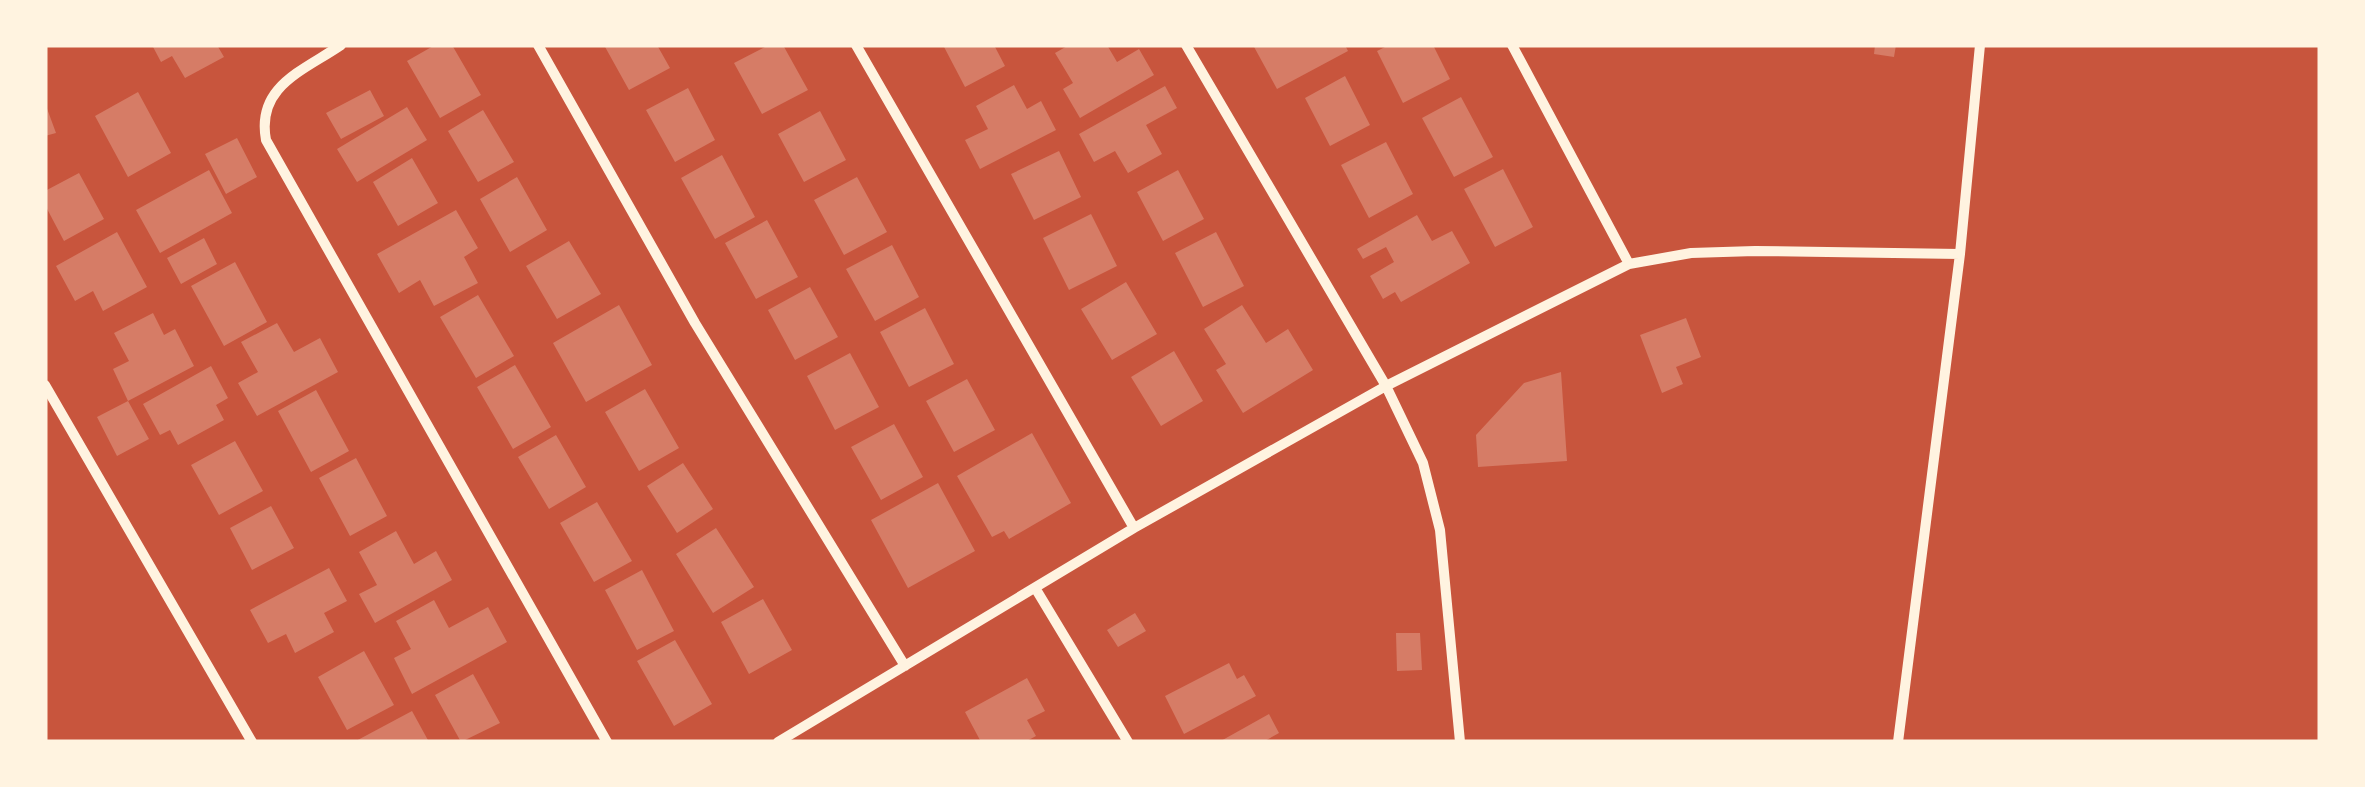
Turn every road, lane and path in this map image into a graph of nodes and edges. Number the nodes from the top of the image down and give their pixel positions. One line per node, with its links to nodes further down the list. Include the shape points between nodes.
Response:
1 (341, 45): 16 (street, via 273,91 266,140)
2 (538, 45): 13 (street, via 696,323)
3 (856, 45): 11 (street)
4 (1186, 45): 10 (street)
5 (1512, 45): 8 (street)
6 (1980, 45): 7 (street)
7 (1960, 254): 8 (street, via 1755,251); 20 (street)
8 (1629, 264): 10 (street)
9 (45, 384): 15 (street)
10 (1386, 386): 11 (street); 19 (street, via 1434,494)
11 (1134, 528): 12 (street)
12 (1037, 590): 13 (street); 18 (street)
13 (906, 666): 14 (street)
14 (794, 738): 17 (street)
15 (252, 742)
16 (607, 742)
17 (778, 742)
18 (1128, 742)
19 (1460, 742)
20 (1898, 742)

